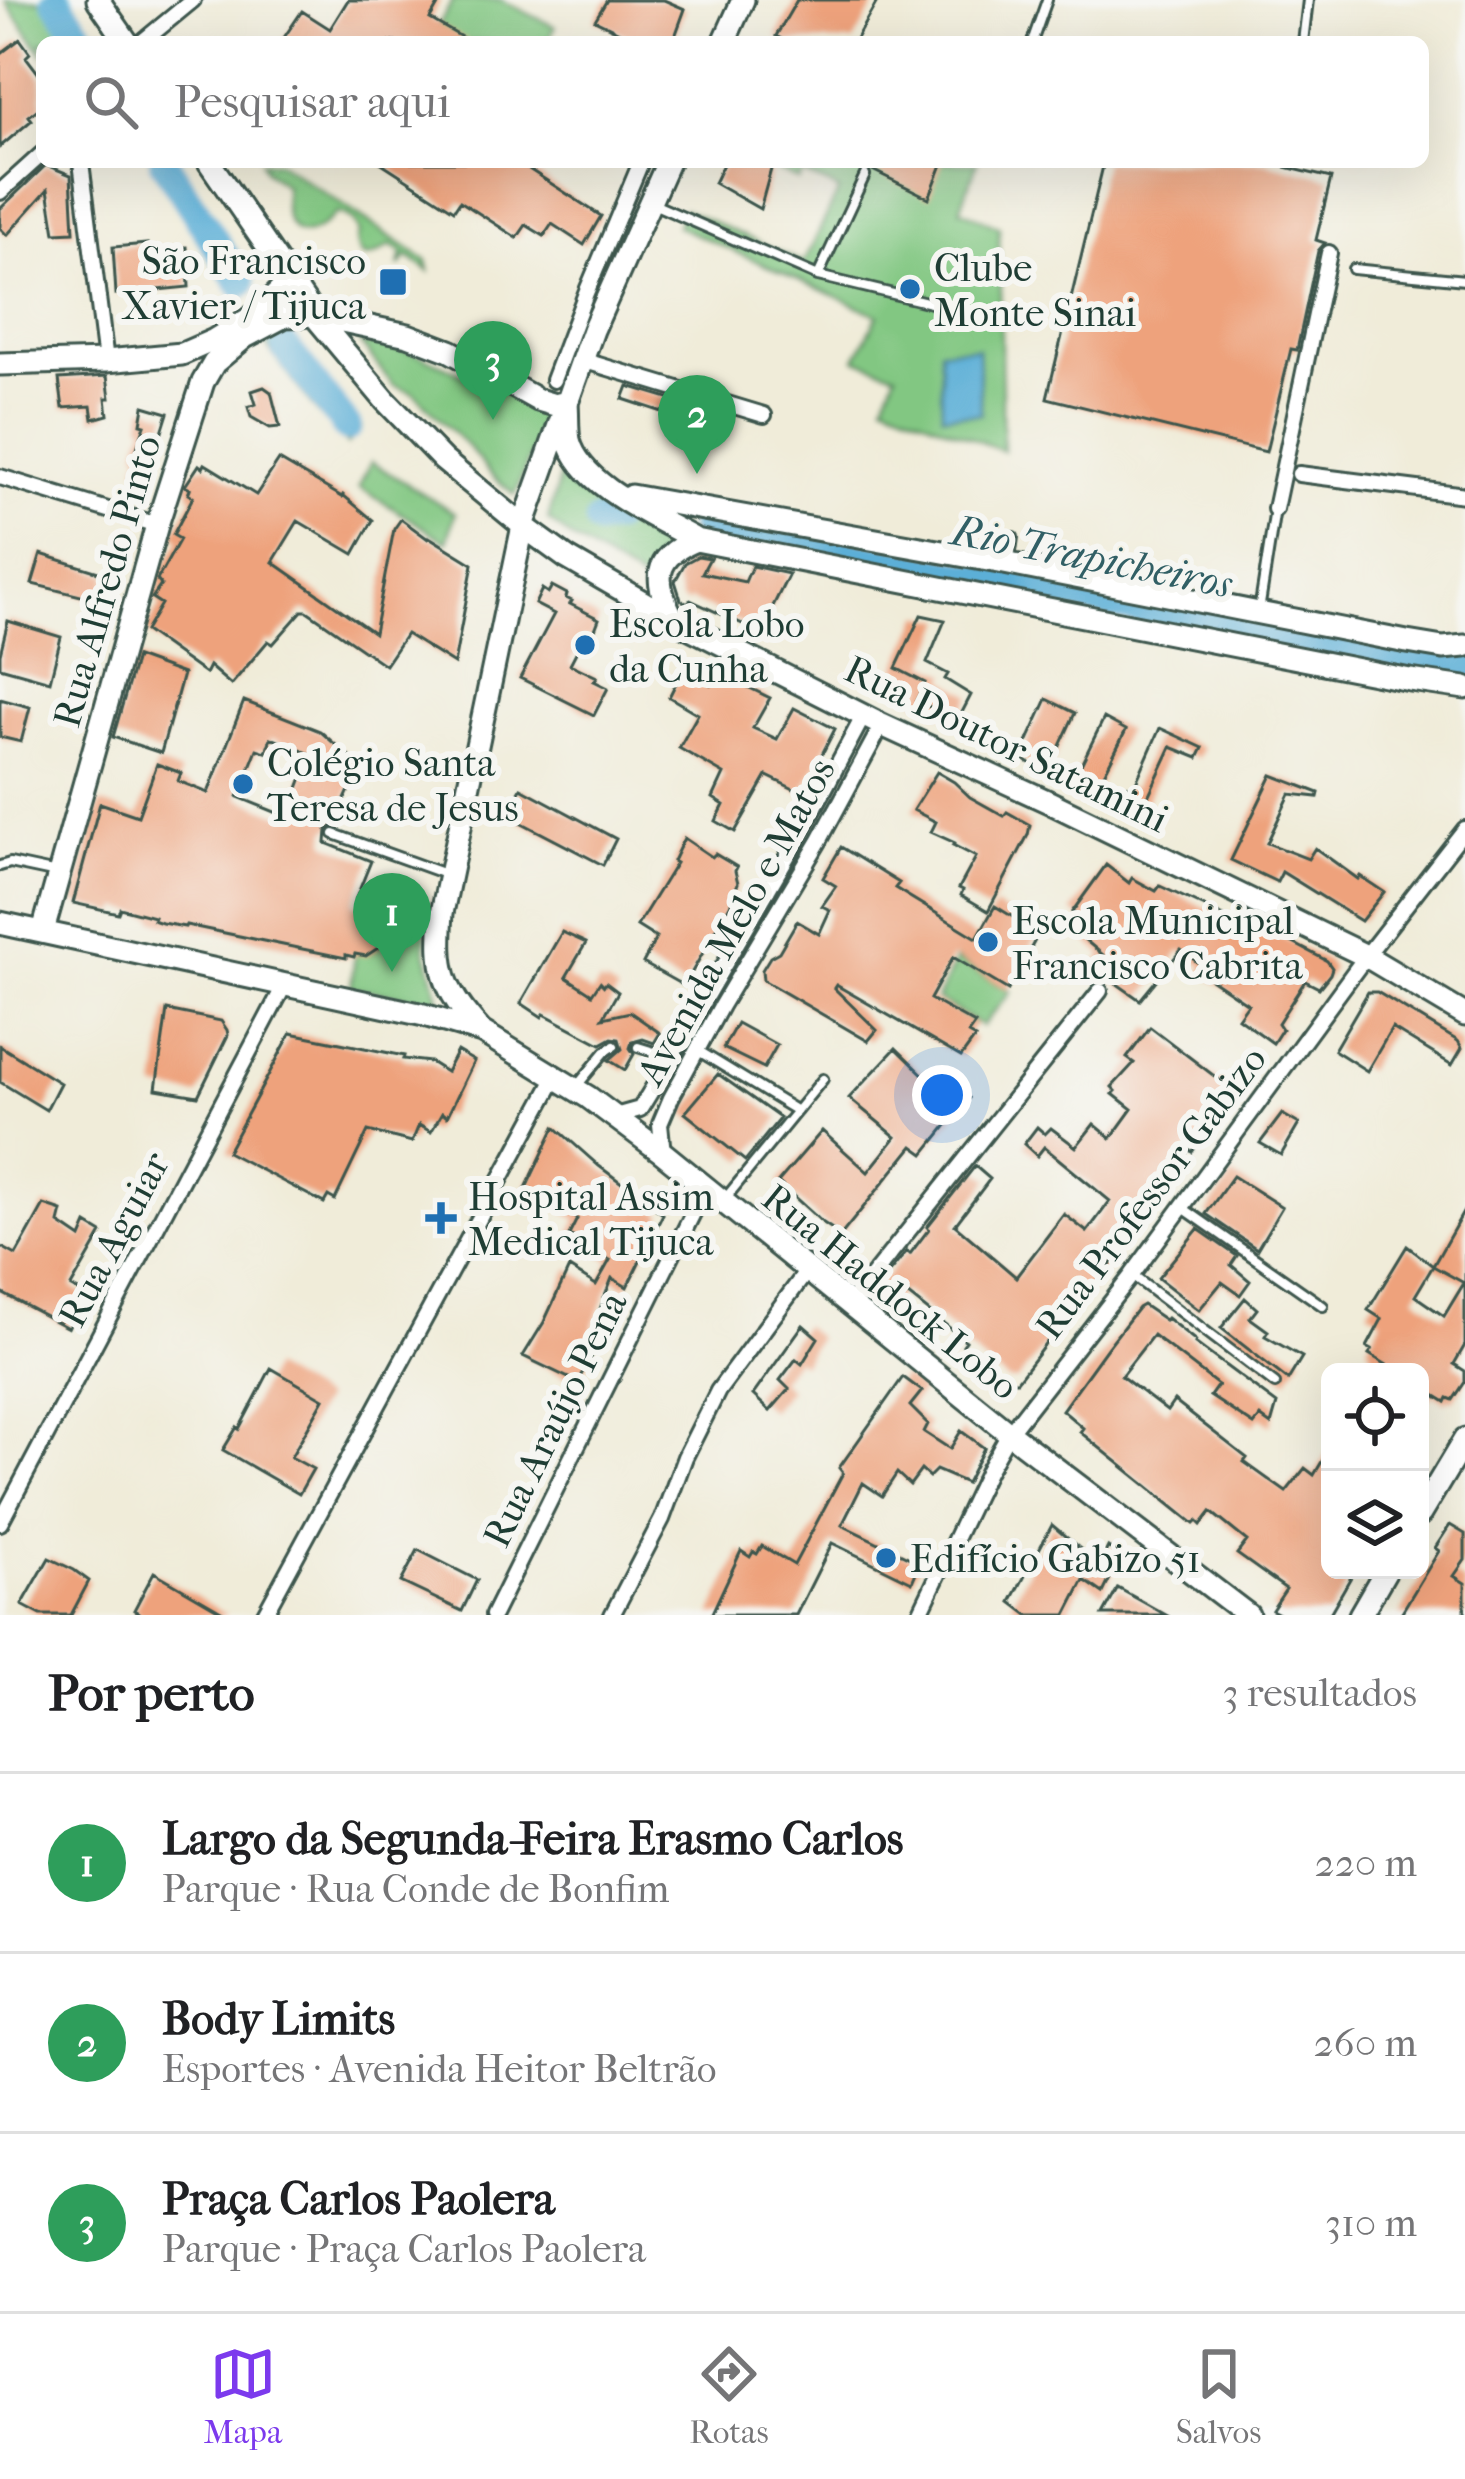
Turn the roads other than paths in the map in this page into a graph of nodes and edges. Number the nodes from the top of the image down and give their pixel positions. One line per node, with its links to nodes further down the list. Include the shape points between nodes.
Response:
1 (98, 0): 6 (main road)
2 (193, 0): 7 (street)
3 (743, 0): 8 (main road)
4 (1048, 0): 9 (lane)
5 (1308, 0): 10 (lane)
6 (124, 36)
7 (149, 36)
8 (727, 36)
9 (1034, 36)
10 (1304, 36)
11 (36, 159): 17 (street)
12 (82, 168): 28 (street)
13 (213, 168): 21 (main road, Rua Doutor Satamini)
14 (638, 168): 30 (street)
15 (665, 168): 18 (main road)
16 (865, 175): 22 (lane)
17 (0, 192)
18 (650, 203): 22 (lane); 27 (main road)
19 (1329, 253): 38 (street)
20 (1353, 269): 23 (lane)
21 (284, 273): 25 (main road, Rua Doutor Satamini); 26 (main road, via 282,289 257,314)
22 (818, 276): 24 (lane)
23 (1465, 280)
24 (960, 310)
25 (314, 315): 31 (main road, Rua Alfredo Pinto, via 285,316 245,338); 32 (main road, via 408,335 538,400); 40 (main road, Rua Doutor Satamini, via 443,460)
26 (182, 354): 28 (main road); 31 (main road)
27 (582, 360): 32 (main road); 33 (street)
28 (106, 361): 29 (main road)
29 (0, 364)
30 (554, 380)
31 (203, 382): 39 (main road, Rua Alfredo Pinto)
32 (567, 402): 36 (main road, via 577,459); 40 (main road)
33 (764, 415)
34 (1299, 474): 37 (street)
35 (0, 477): 39 (street)
36 (613, 492): 42 (main road); 43 (main road)
37 (1465, 495)
38 (1275, 509): 44 (lane)
39 (157, 525): 54 (main road, Rua Alfredo Pinto)
40 (523, 526): 45 (main road, Rua Doutor Satamini); 55 (main road)
41 (1007, 536): 43 (lane)
42 (696, 540): 45 (main road, via 670,555 659,579); 47 (main road)
43 (1004, 563): 44 (main road)
44 (1258, 613): 46 (main road, via 1407,643)
45 (674, 620): 48 (main road, Rua Doutor Satamini)
46 (1465, 646)
47 (1465, 688)
48 (873, 720): 50 (street, Avenida Melo e Matos); 52 (street, Avenida Melo e Matos); 60 (main road, Rua Doutor Satamini)
49 (1465, 829): 60 (street, Rua Professor Gabizo)
50 (802, 831): 52 (lane); 56 (street, Avenida Melo e Matos)
51 (334, 834): 55 (lane)
52 (820, 841): 57 (street, Avenida Melo e Matos)
53 (0, 866): 54 (lane)
54 (59, 874): 59 (main road, Rua Alfredo Pinto)
55 (450, 875): 66 (main road, via 439,954 447,985)
56 (756, 911): 57 (lane); 63 (street, Avenida Melo e Matos)
57 (773, 920): 64 (street, Avenida Melo e Matos)
58 (4, 930): 59 (main road)
59 (43, 932): 61 (main road)
60 (1366, 956): 65 (main road, Rua Doutor Satamini); 77 (street, Rua Professor Gabizo)
61 (284, 986): 66 (main road); 86 (street, Rua Aguiar)
62 (1100, 991): 80 (street)
63 (706, 997): 64 (lane); 70 (street, Avenida Melo e Matos)
64 (721, 1006): 69 (street, Avenida Melo e Matos)
65 (1465, 1015)
66 (482, 1033): 72 (main road, Rua Haddock Lobo)
67 (614, 1046): 72 (lane)
68 (638, 1047): 70 (lane)
69 (697, 1049): 73 (lane); 75 (street, Avenida Melo e Matos, via 660,1124)
70 (670, 1057): 74 (street, Avenida Melo e Matos, via 640,1108)
71 (824, 1079): 73 (lane)
72 (566, 1082): 74 (main road, Rua Haddock Lobo); 88 (street)
73 (797, 1112): 76 (lane)
74 (615, 1116): 75 (main road, Rua Haddock Lobo)
75 (663, 1153): 76 (main road, Rua Haddock Lobo)
76 (715, 1194): 78 (main road, Rua Haddock Lobo); 89 (street, Rua Araújo Pena)
77 (1182, 1207): 79 (street, Rua Professor Gabizo); 81 (lane)
78 (807, 1271): 80 (main road, Rua Haddock Lobo); 90 (street, via 718,1391)
79 (1132, 1275): 82 (lane); 83 (street, Rua Professor Gabizo)
80 (849, 1305): 83 (main road, Rua Haddock Lobo)
81 (1323, 1306)
82 (1275, 1384)
83 (1009, 1433): 91 (street, Rua Professor Gabizo); 92 (main road, Rua Haddock Lobo)
84 (1465, 1439): 85 (main road)
85 (1429, 1499)
86 (0, 1523)
87 (1381, 1579): 93 (main road)
88 (264, 1615)
89 (494, 1615)
90 (612, 1615)
91 (919, 1615)
92 (1248, 1615)
93 (1360, 1615)

